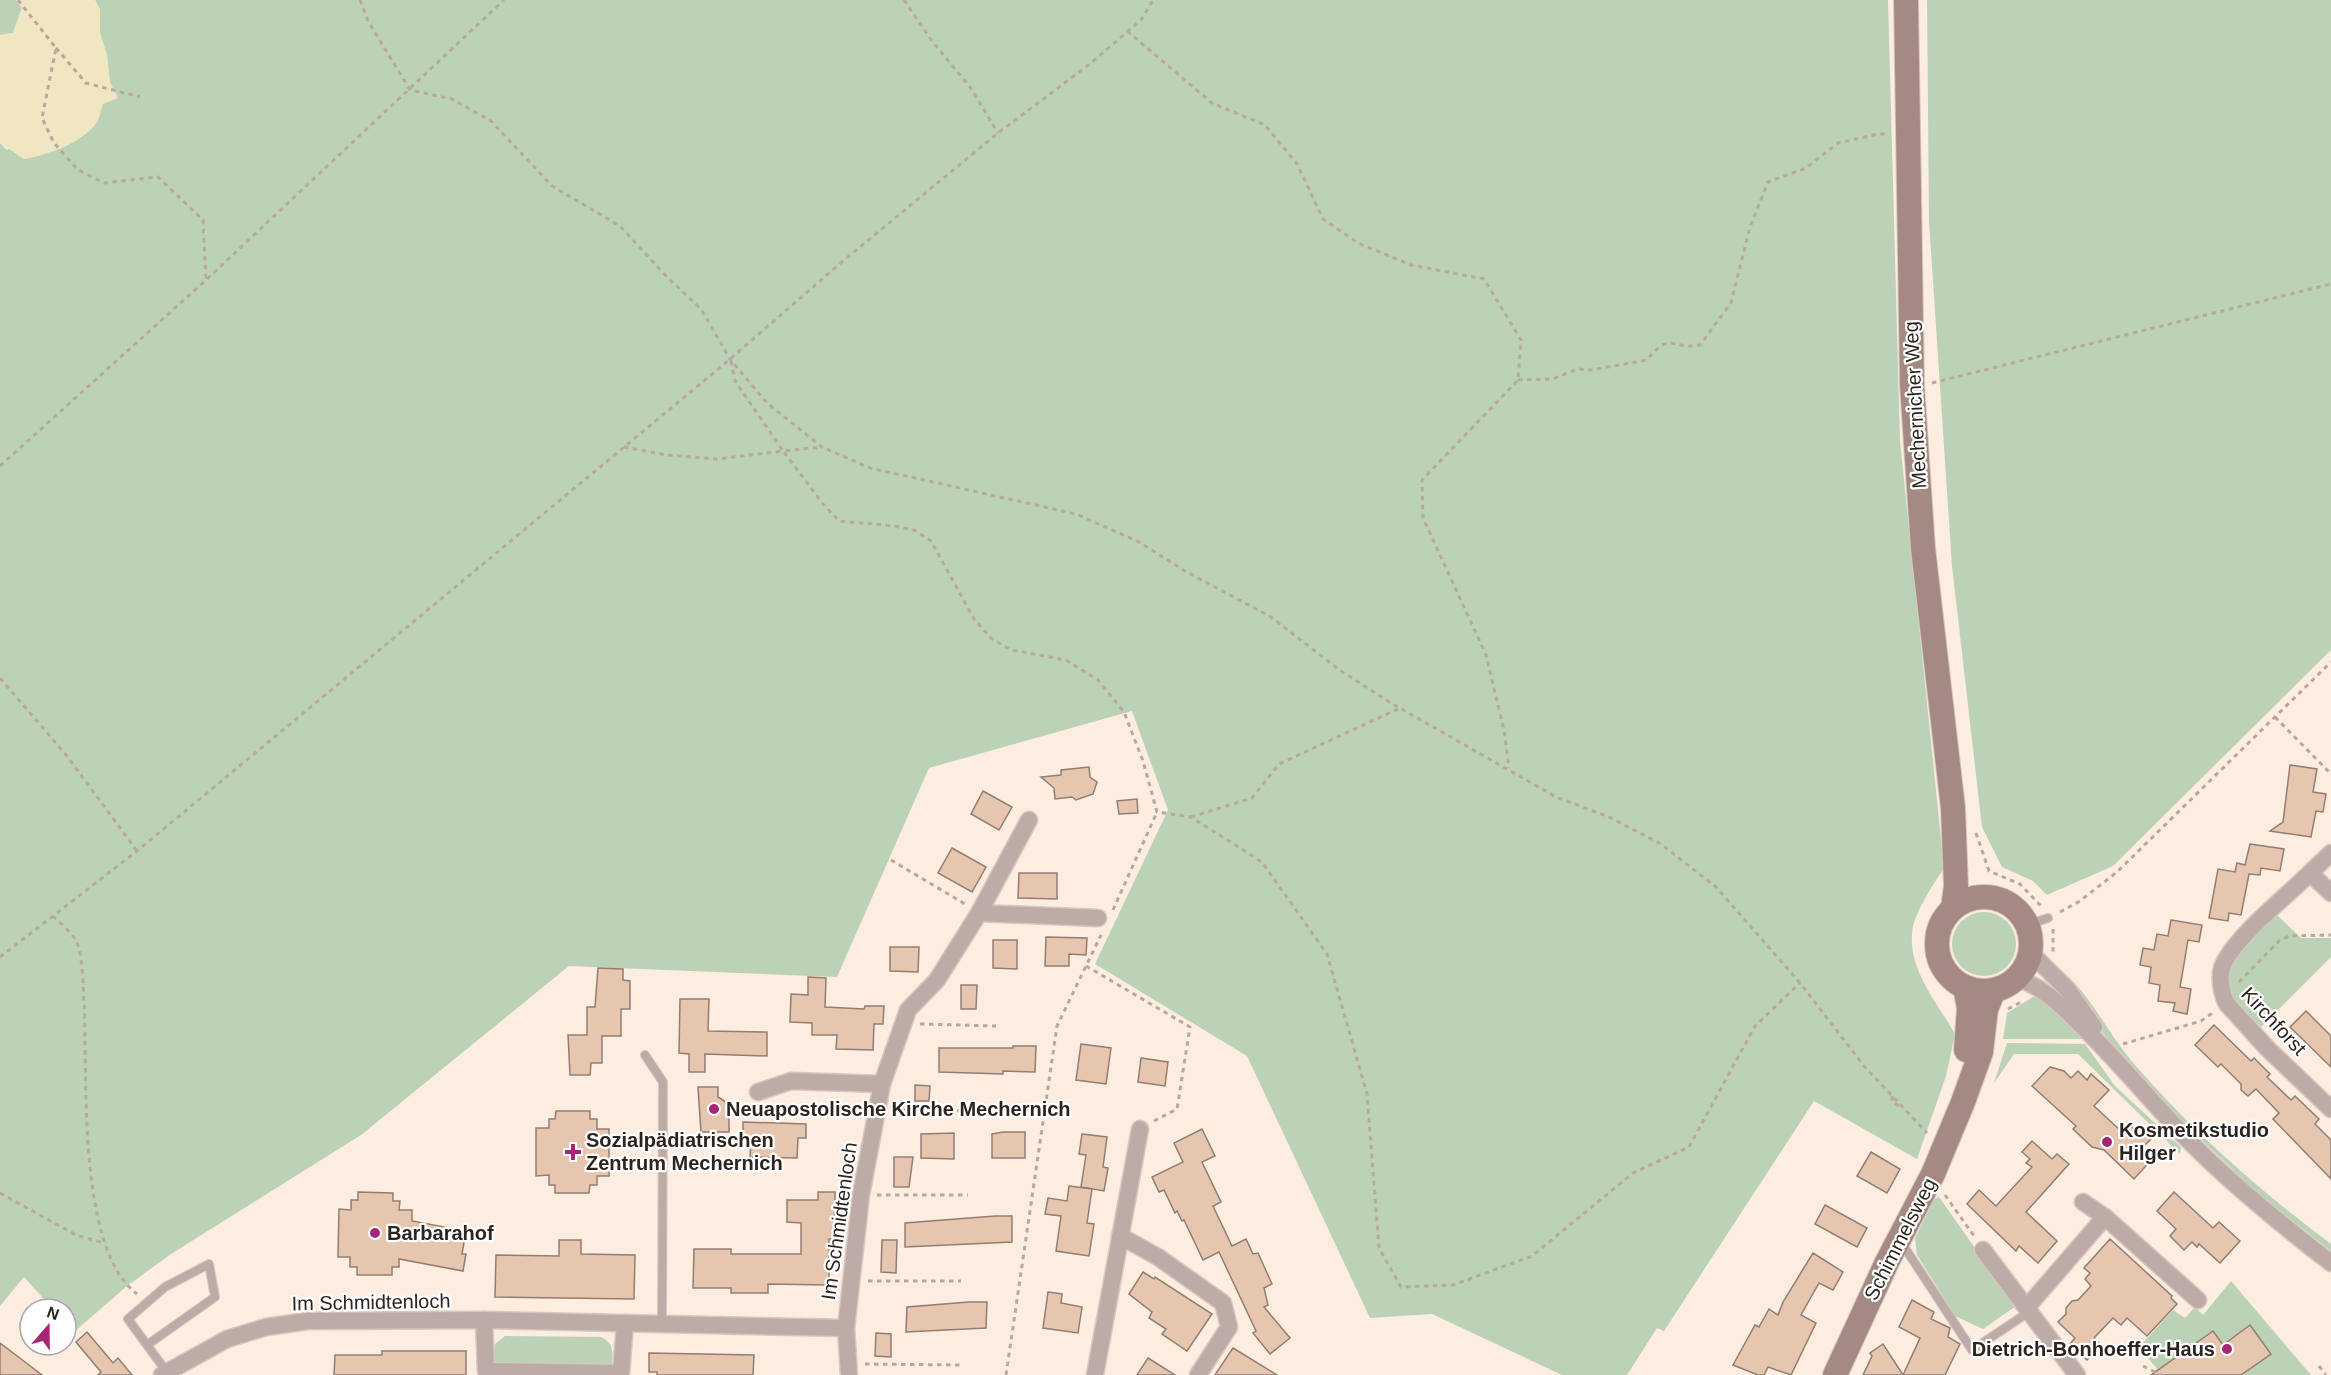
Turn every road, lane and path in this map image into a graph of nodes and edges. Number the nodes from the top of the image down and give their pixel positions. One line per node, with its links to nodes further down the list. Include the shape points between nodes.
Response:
1 (18, 0): 8 (path)
2 (360, 0): 9 (path, via 368,21)
3 (504, 0): 9 (path)
4 (904, 0): 11 (path, via 970,87)
5 (1153, 0): 7 (path, via 1141,20)
6 (1906, 0): 12 (street, Mechernicher Weg)
7 (1127, 32): 11 (path); 16 (path, via 1160,56 1212,104 1265,125 1297,164 1323,219 1358,243 1411,265 1484,279 1521,340)
8 (56, 48): 10 (path, via 86,83); 13 (path, via 42,118 54,143 78,170 104,183 158,177 202,220)
9 (410, 90): 13 (path); 15 (path, via 452,99 491,121 552,186 620,226 701,309)
10 (140, 97)
11 (998, 133): 15 (path)
12 (1907, 136): 16 (path, via 1878,134 1838,143 1806,168 1768,182 1750,227 1731,303 1700,345 1689,347 1670,341 1658,346 1647,360 1578,369 1552,379); 17 (street, Mechernicher Weg)
13 (207, 280): 21 (path)
14 (2331, 284): 17 (path, via 1928,384)
15 (730, 359): 18 (path); 19 (path, via 766,403); 20 (path, via 735,381)
16 (1518, 380): 26 (path, via 1422,480 1423,518 1486,655)
17 (1912, 384): 28 (street, Mechernicher Weg, via 1923,548)
18 (624, 447): 20 (path, via 717,459); 33 (path)
19 (822, 447): 20 (path); 24 (path, via 870,468 1076,514 1139,542 1271,617)
20 (783, 451): 29 (path, via 839,521 914,530 932,540 974,619 992,639 1011,650 1066,660 1098,680 1124,712)
21 (0, 466)
22 (2331, 662): 25 (path)
23 (0, 678): 33 (path, via 67,756)
24 (1400, 708): 26 (path); 30 (path, via 1279,764 1252,798)
25 (2275, 717): 27 (path); 42 (path, via 2117,872 2080,901)
26 (1509, 768): 49 (path, via 1556,797 1610,817 1661,844 1716,887)
27 (2331, 774)
28 (1953, 808): 38 (street, Mechernicher Weg, via 1971,874); 39 (street, Mechernicher Weg)
29 (1157, 812): 30 (path); 43 (path, via 1158,817)
30 (1191, 817): 49 (path, via 1262,862 1328,954 1367,1094 1379,1248 1401,1287 1453,1285 1532,1256 1633,1173 1689,1147 1755,1026)
31 (1029, 820): 40 (street, Im Schmidtenloch)
32 (1974, 828): 42 (path, via 1989,871 2020,884)
33 (137, 851): 41 (path)
34 (2331, 853): 36 (street, Kirchforst)
35 (891, 860): 40 (path)
36 (2310, 873): 37 (street); 53 (street, Kirchforst, via 2234,947 2222,969)
37 (2331, 893)
38 (1985, 896): 39 (street, via 1968,899); 42 (street)
39 (1953, 908): 50 (street, via 1937,935 1937,950 1942,966)
40 (979, 913): 43 (street); 54 (street, Im Schmidtenloch, via 937,980 908,1010)
41 (53, 916): 47 (path); 76 (path, via 76,940 83,980 88,1141)
42 (2040, 917): 46 (street)
43 (1103, 922): 48 (path)
44 (2052, 927): 46 (path)
45 (2331, 935): 53 (path, via 2289,936 2279,941)
46 (2042, 953): 51 (street, via 2026,966); 59 (street)
47 (0, 957)
48 (1086, 966): 67 (path, via 1190,1027 1177,1108); 95 (path, via 1057,1026)
49 (1800, 983): 66 (path, via 1864,1066 1930,1137)
50 (1965, 987): 52 (street); 62 (street, Schimmelsweg, via 1969,1008)
51 (2024, 987): 52 (street); 52 (path); 59 (street, via 2038,985)
52 (1999, 1000): 62 (street, Schimmelsweg, via 1986,1009 1981,1052)
53 (2225, 1001): 57 (path, via 2201,1021); 63 (street, Kirchforst)
54 (904, 1024): 55 (path); 60 (street, Im Schmidtenloch)
55 (996, 1026)
56 (2117, 1035): 57 (path)
57 (2123, 1044): 59 (path)
58 (645, 1056): 86 (lane, via 663,1082)
59 (2126, 1060): 78 (street, via 2192,1143 2270,1216)
60 (882, 1084): 61 (street, via 791,1081); 64 (street, Im Schmidtenloch)
61 (758, 1092)
62 (1963, 1102): 75 (street, Schimmelsweg, via 1933,1174)
63 (2331, 1109)
64 (877, 1110): 65 (path); 70 (street, Im Schmidtenloch)
65 (980, 1111)
66 (1933, 1127)
67 (1140, 1129): 74 (street)
68 (1942, 1191): 77 (path)
69 (0, 1192): 76 (path, via 76,1235)
70 (861, 1195): 71 (path); 79 (street, Im Schmidtenloch)
71 (968, 1195)
72 (2084, 1202): 73 (street)
73 (2105, 1217): 81 (street); 83 (street)
74 (1120, 1236): 96 (street); 97 (street, via 1158,1257 1223,1303 1229,1327)
75 (1899, 1238): 83 (lane, via 1972,1350); 98 (street, Schimmelsweg)
76 (104, 1244): 82 (path, via 127,1286)
77 (1983, 1250): 83 (street)
78 (2331, 1263)
79 (852, 1281): 80 (path); 87 (street, Im Schmidtenloch)
80 (961, 1281)
81 (2198, 1300)
82 (148, 1302): 88 (lane, via 128,1320); 88 (lane, via 165,1287 208,1264 215,1297)
83 (2028, 1309): 99 (street)
84 (484, 1320): 85 (street, Im Schmidtenloch); 93 (street, Im Schmidtenloch, via 308,1321 266,1327 227,1339); 94 (street, via 486,1371)
85 (625, 1323): 86 (street, Im Schmidtenloch); 94 (street)
86 (662, 1323): 87 (street, Im Schmidtenloch)
87 (846, 1328): 92 (street, Im Schmidtenloch)
88 (147, 1345): 93 (lane)
89 (960, 1365): 92 (path)
90 (2143, 1366): 100 (path)
91 (2319, 1366): 101 (path)
92 (849, 1369)
93 (164, 1373)
94 (621, 1374)
95 (1006, 1375)
96 (1095, 1375)
97 (1198, 1375)
98 (1835, 1375)
99 (2077, 1375)
100 (2161, 1375)
101 (2326, 1375)

